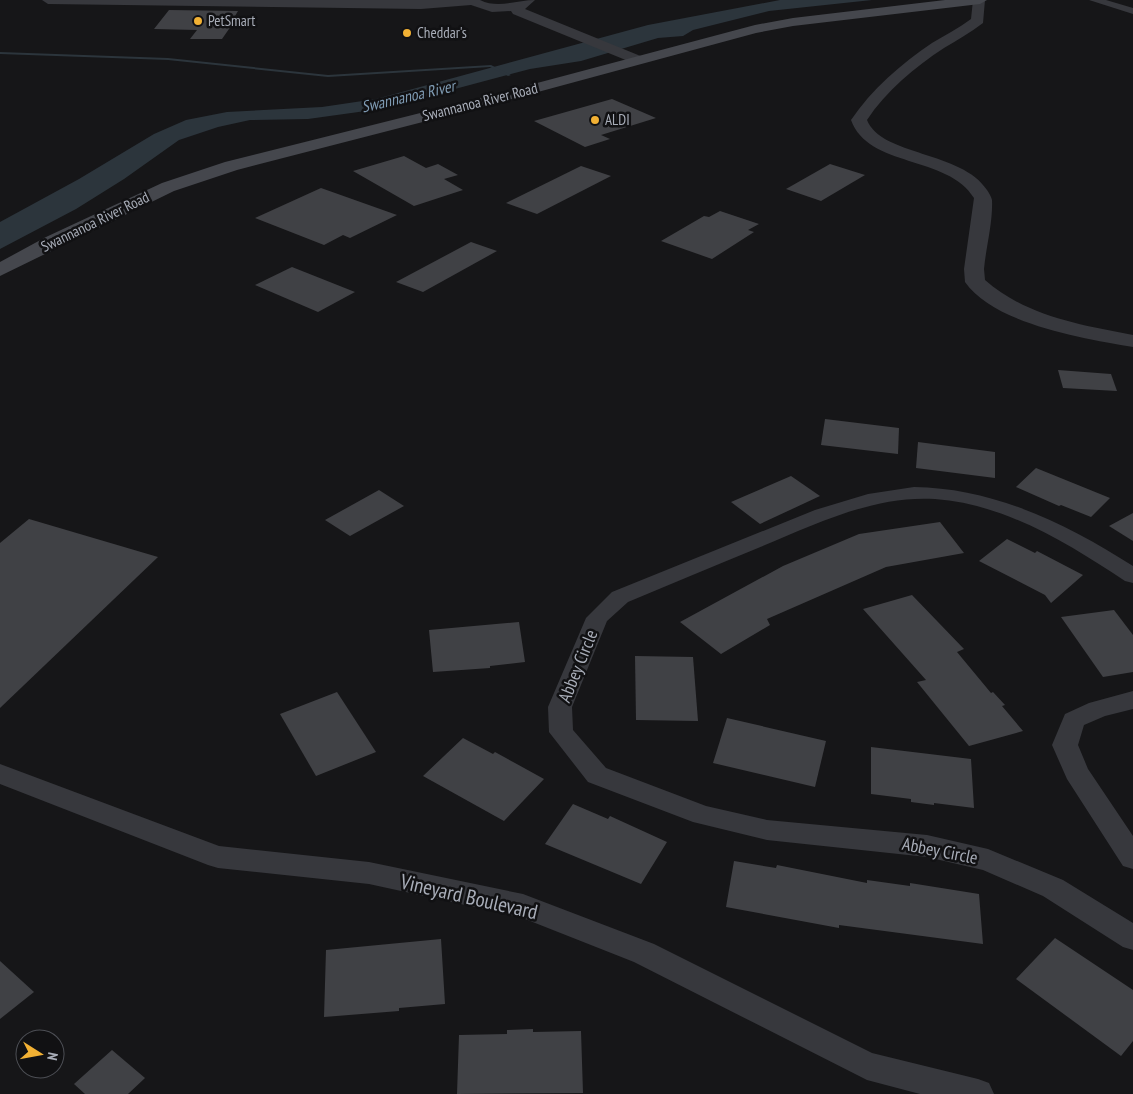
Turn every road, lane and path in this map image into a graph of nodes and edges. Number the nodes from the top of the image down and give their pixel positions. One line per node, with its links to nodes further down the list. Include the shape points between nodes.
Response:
1 (48, 0): 4 (street, via 420,5)
2 (980, 0): 7 (main road, Swannanoa River Road, via 793,22 722,36); 9 (street, via 978,20 932,50 898,78 859,120 864,131 880,142 954,173 981,191 983,198 974,269 975,282 984,292 1024,313 1084,332)
3 (1094, 0): 6 (street)
4 (473, 1): 5 (street, via 491,7)
5 (524, 3): 7 (street, via 518,10)
6 (1133, 11)
7 (638, 60): 8 (main road, Swannanoa River Road, via 231,166 139,200)
8 (0, 270)
9 (1133, 341)
10 (1133, 576): 14 (street, Abbey Circle, via 1088,546 1014,512 935,493 878,498 818,516 620,596 597,618 560,707 561,732 597,775 702,815 767,830 928,846 988,860 1053,888)
11 (1133, 700): 13 (street, via 1098,709 1074,720 1065,745 1076,772)
12 (0, 774): 15 (street, Vineyard Boulevard, via 218,857 370,873 523,906 644,952 867,1066)
13 (1133, 858)
14 (1133, 938)
15 (978, 1094)

